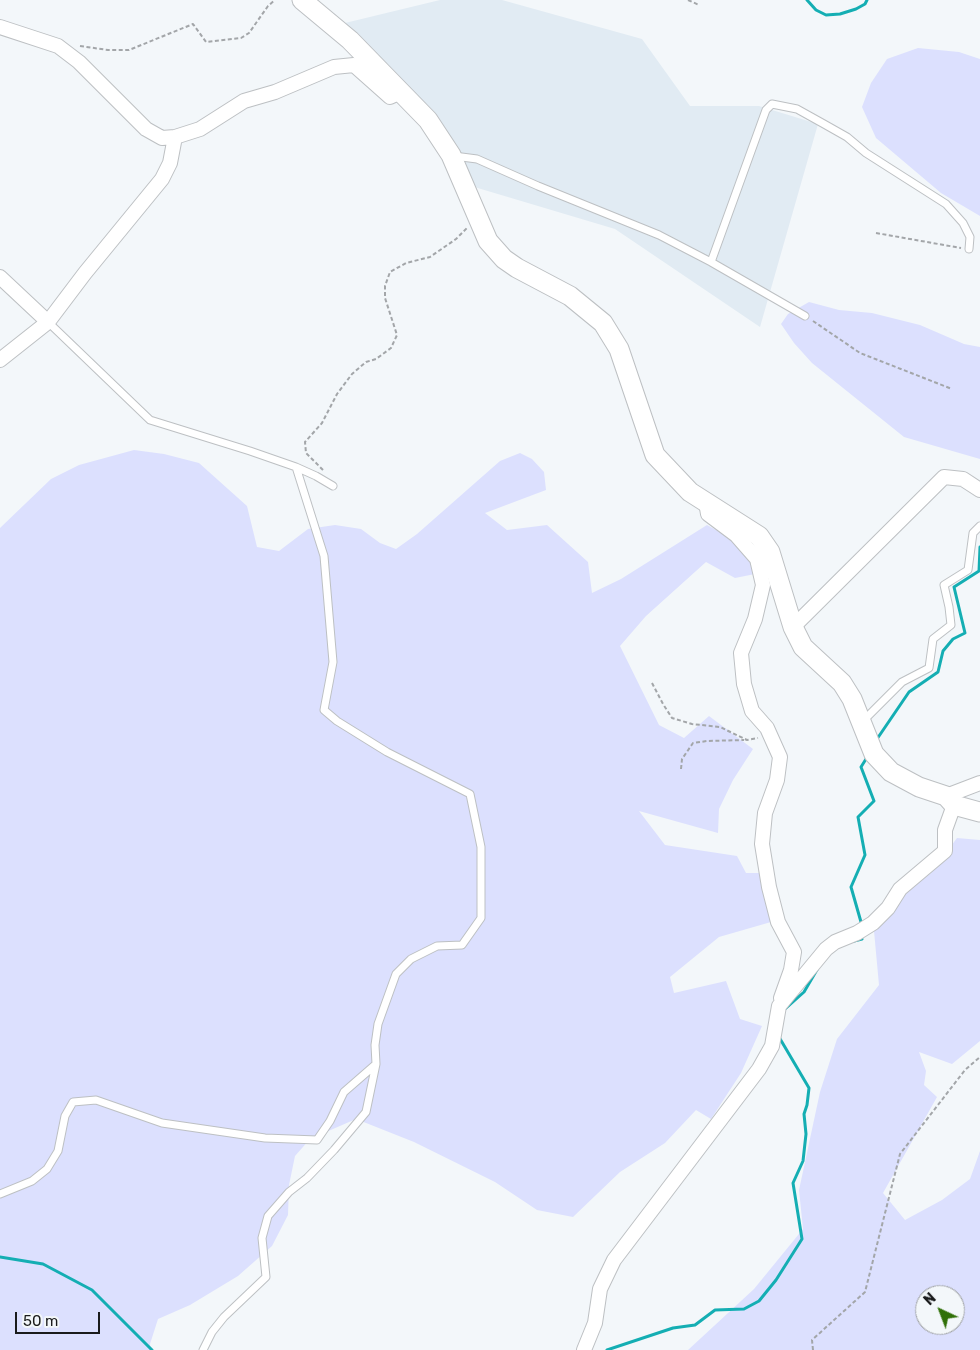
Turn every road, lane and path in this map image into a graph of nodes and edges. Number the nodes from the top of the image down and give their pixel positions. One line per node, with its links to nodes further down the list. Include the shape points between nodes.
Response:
1 (275, 0): 6 (path, via 250,33 241,38 206,42 193,24 129,50 74,46)
2 (302, 0): 7 (street, via 350,40)
3 (688, 0): 4 (path)
4 (699, 5)
5 (0, 27): 6 (street)
6 (64, 50): 8 (street, via 146,129 162,138)
7 (401, 92): 8 (street, via 390,97 354,65 334,67 275,92 244,101 200,129); 9 (street, via 428,120)
8 (175, 137): 16 (street, via 170,163 162,179)
9 (451, 156): 10 (street); 13 (lane, via 477,159 659,235)
10 (477, 218): 20 (path, via 456,239 430,257 406,263 390,272 385,286 386,298 397,334 391,348 352,374 322,423 305,442 306,453); 22 (street, via 488,241 504,259 570,296 603,323 619,349 655,455 690,492)
11 (876, 233): 12 (path)
12 (969, 249): 13 (lane, via 970,237 963,223 946,204 847,137 797,109 772,104 766,110)
13 (712, 262): 15 (lane)
14 (0, 278): 16 (street)
15 (805, 316): 18 (path, via 860,353)
16 (48, 322): 17 (street); 19 (lane, via 150,420)
17 (0, 360)
18 (952, 390)
19 (296, 467): 20 (lane); 35 (lane, via 324,556 333,662 324,710 387,752 470,794 482,848 481,918 462,945 437,946 411,959 396,974 378,1024)
20 (334, 486)
21 (980, 490): 24 (street, via 963,479 944,477)
22 (706, 502): 24 (street, via 758,536 770,552); 33 (street, via 708,514 736,535 757,559 763,585 755,619 741,653 744,684 752,711 767,728 780,757 777,780 765,813 762,844 778,922 794,952)
23 (980, 526): 26 (lane, via 973,533 968,570 944,585 951,625 934,640 929,668 902,682)
24 (792, 627): 26 (street, via 803,647 842,683 852,699)
25 (652, 682): 28 (path, via 672,718 720,727)
26 (860, 724): 31 (street, via 874,754 890,772)
27 (759, 732): 28 (path, via 760,737)
28 (747, 740): 29 (path, via 694,743 682,759)
29 (681, 769)
30 (980, 784): 31 (street)
31 (950, 801): 32 (street); 33 (street, via 945,851 900,889 888,908 872,923 826,950)
32 (980, 812)
33 (779, 1006): 38 (street, via 772,1046 759,1069 614,1260 600,1289 595,1323)
34 (980, 1057): 39 (path, via 965,1070 900,1154 865,1292 812,1340)
35 (376, 1064): 36 (lane, via 344,1092 317,1140 264,1138 162,1123 96,1100 73,1102 65,1116 58,1150 47,1169 32,1181); 37 (lane, via 366,1112 334,1150 268,1216 262,1238 266,1277 224,1317)
36 (0, 1194)
37 (203, 1350)
38 (584, 1350)
39 (813, 1350)

